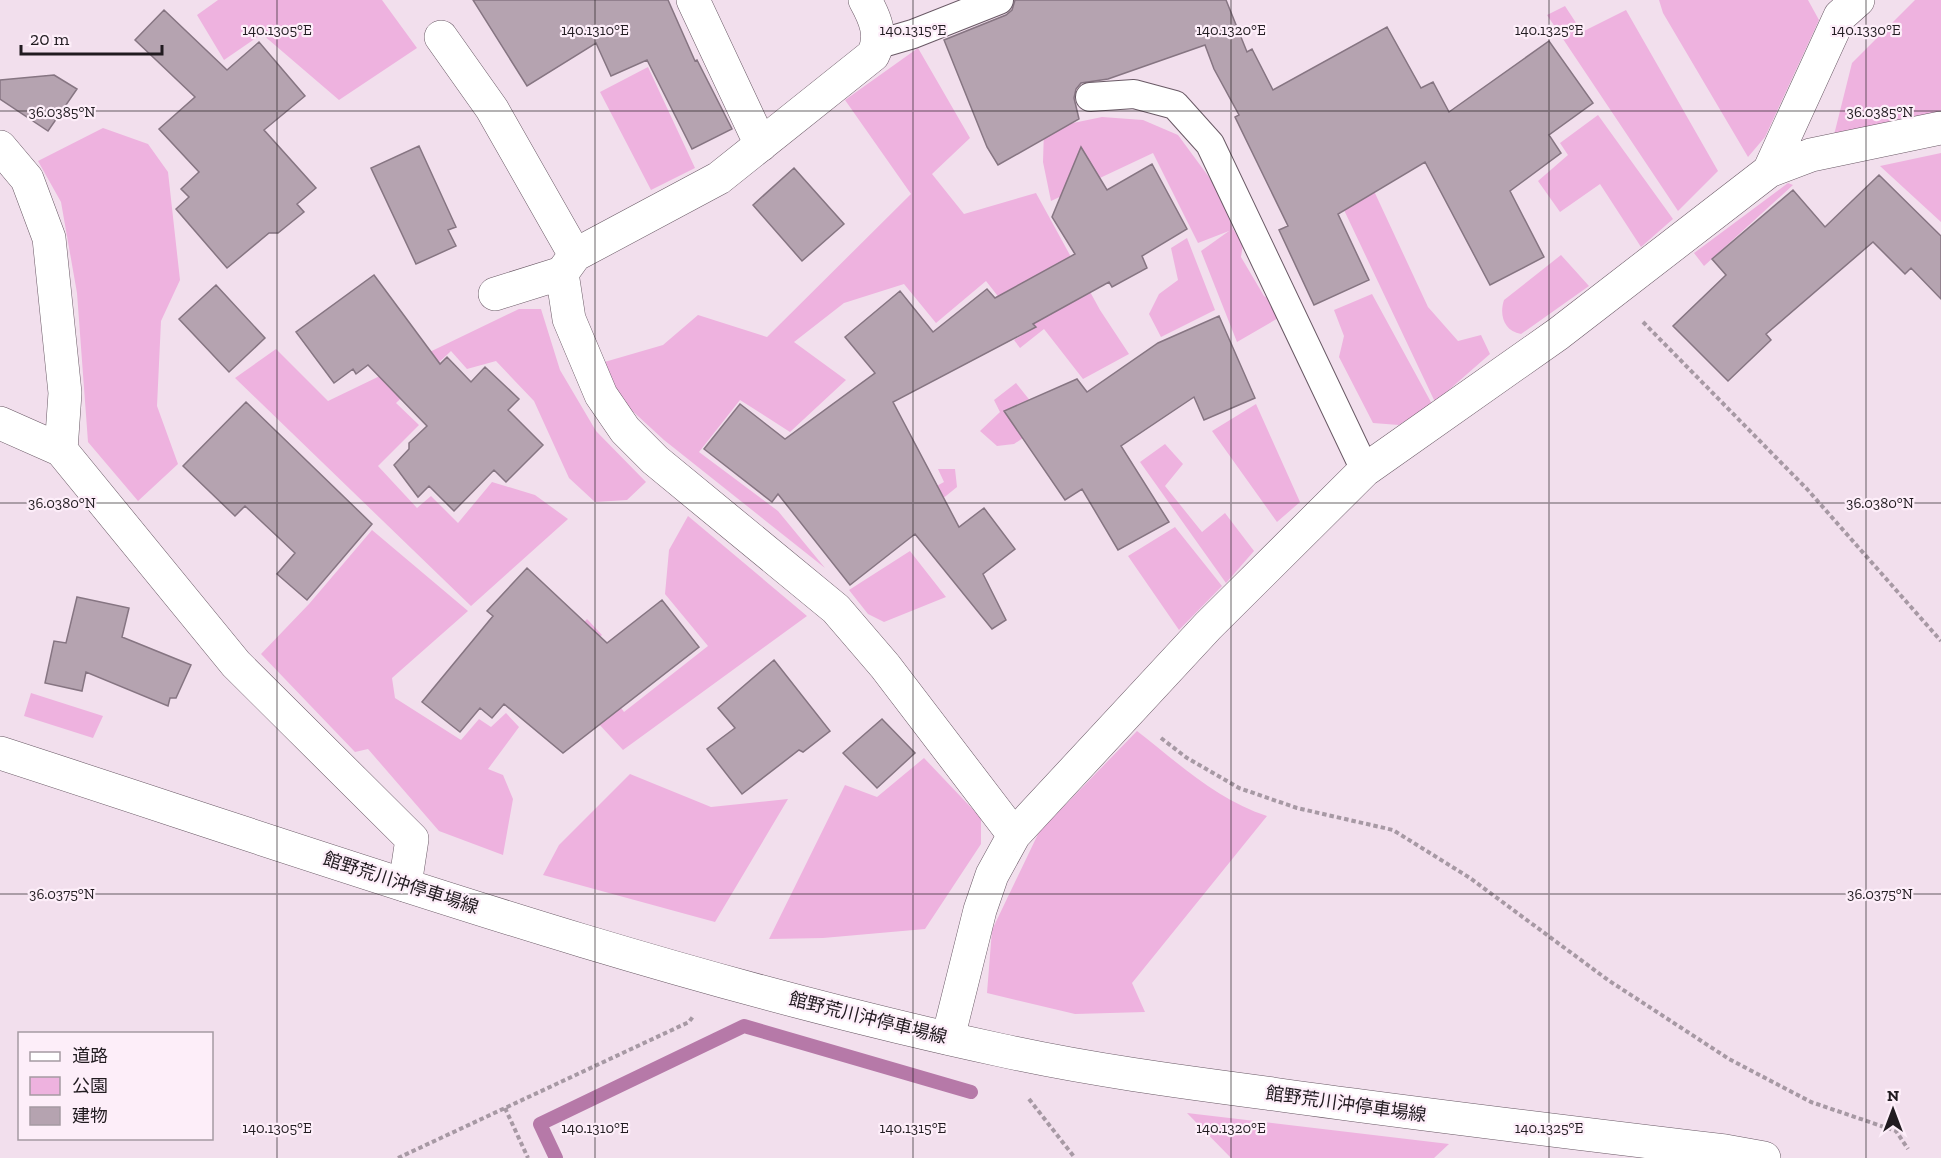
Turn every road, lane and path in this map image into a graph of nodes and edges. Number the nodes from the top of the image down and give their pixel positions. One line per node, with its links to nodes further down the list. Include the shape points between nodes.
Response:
1 (693, 0): 9 (street)
2 (866, 0): 6 (street, via 876,20)
3 (999, 0): 6 (lane)
4 (1844, 5): 11 (street)
5 (441, 37): 12 (street, via 492,109)
6 (879, 44): 9 (street, via 873,55)
7 (1089, 97): 17 (lane, via 1134,94 1175,105 1210,144)
8 (1941, 128): 11 (street, via 1810,155)
9 (761, 145): 12 (street, via 719,178)
10 (0, 147): 16 (street, via 27,179 49,238 65,393)
11 (1768, 171): 13 (street)
12 (569, 264): 14 (street); 21 (street, via 569,319 601,395 625,430 655,460 836,609 885,666)
13 (1613, 291): 17 (street); 18 (path, via 1807,489)
14 (495, 294)
15 (0, 423): 16 (street)
16 (61, 450): 22 (street, via 236,664 412,839)
17 (1365, 470): 19 (street, via 1208,626)
18 (1941, 641)
19 (1128, 712): 21 (street); 27 (path, via 1187,758 1239,788 1297,808 1393,830 1470,878 1608,980 1729,1059 1810,1102 1896,1131)
20 (0, 753): 22 (street, 館野荒川沖停車場線)
21 (1014, 835): 24 (street, via 992,874 980,910)
22 (405, 885): 23 (street, 館野荒川沖停車場線)
23 (718, 980): 24 (street, 館野荒川沖停車場線); 26 (path, via 689,1022)
24 (948, 1038): 25 (street, 館野荒川沖停車場線)
25 (1002, 1051): 30 (path, via 1028,1098); 31 (street, 館野荒川沖停車場線, via 1150,1077)
26 (505, 1108): 28 (path); 29 (path)
27 (1908, 1149)
28 (398, 1158)
29 (528, 1158)
30 (1075, 1158)
31 (1764, 1158)

